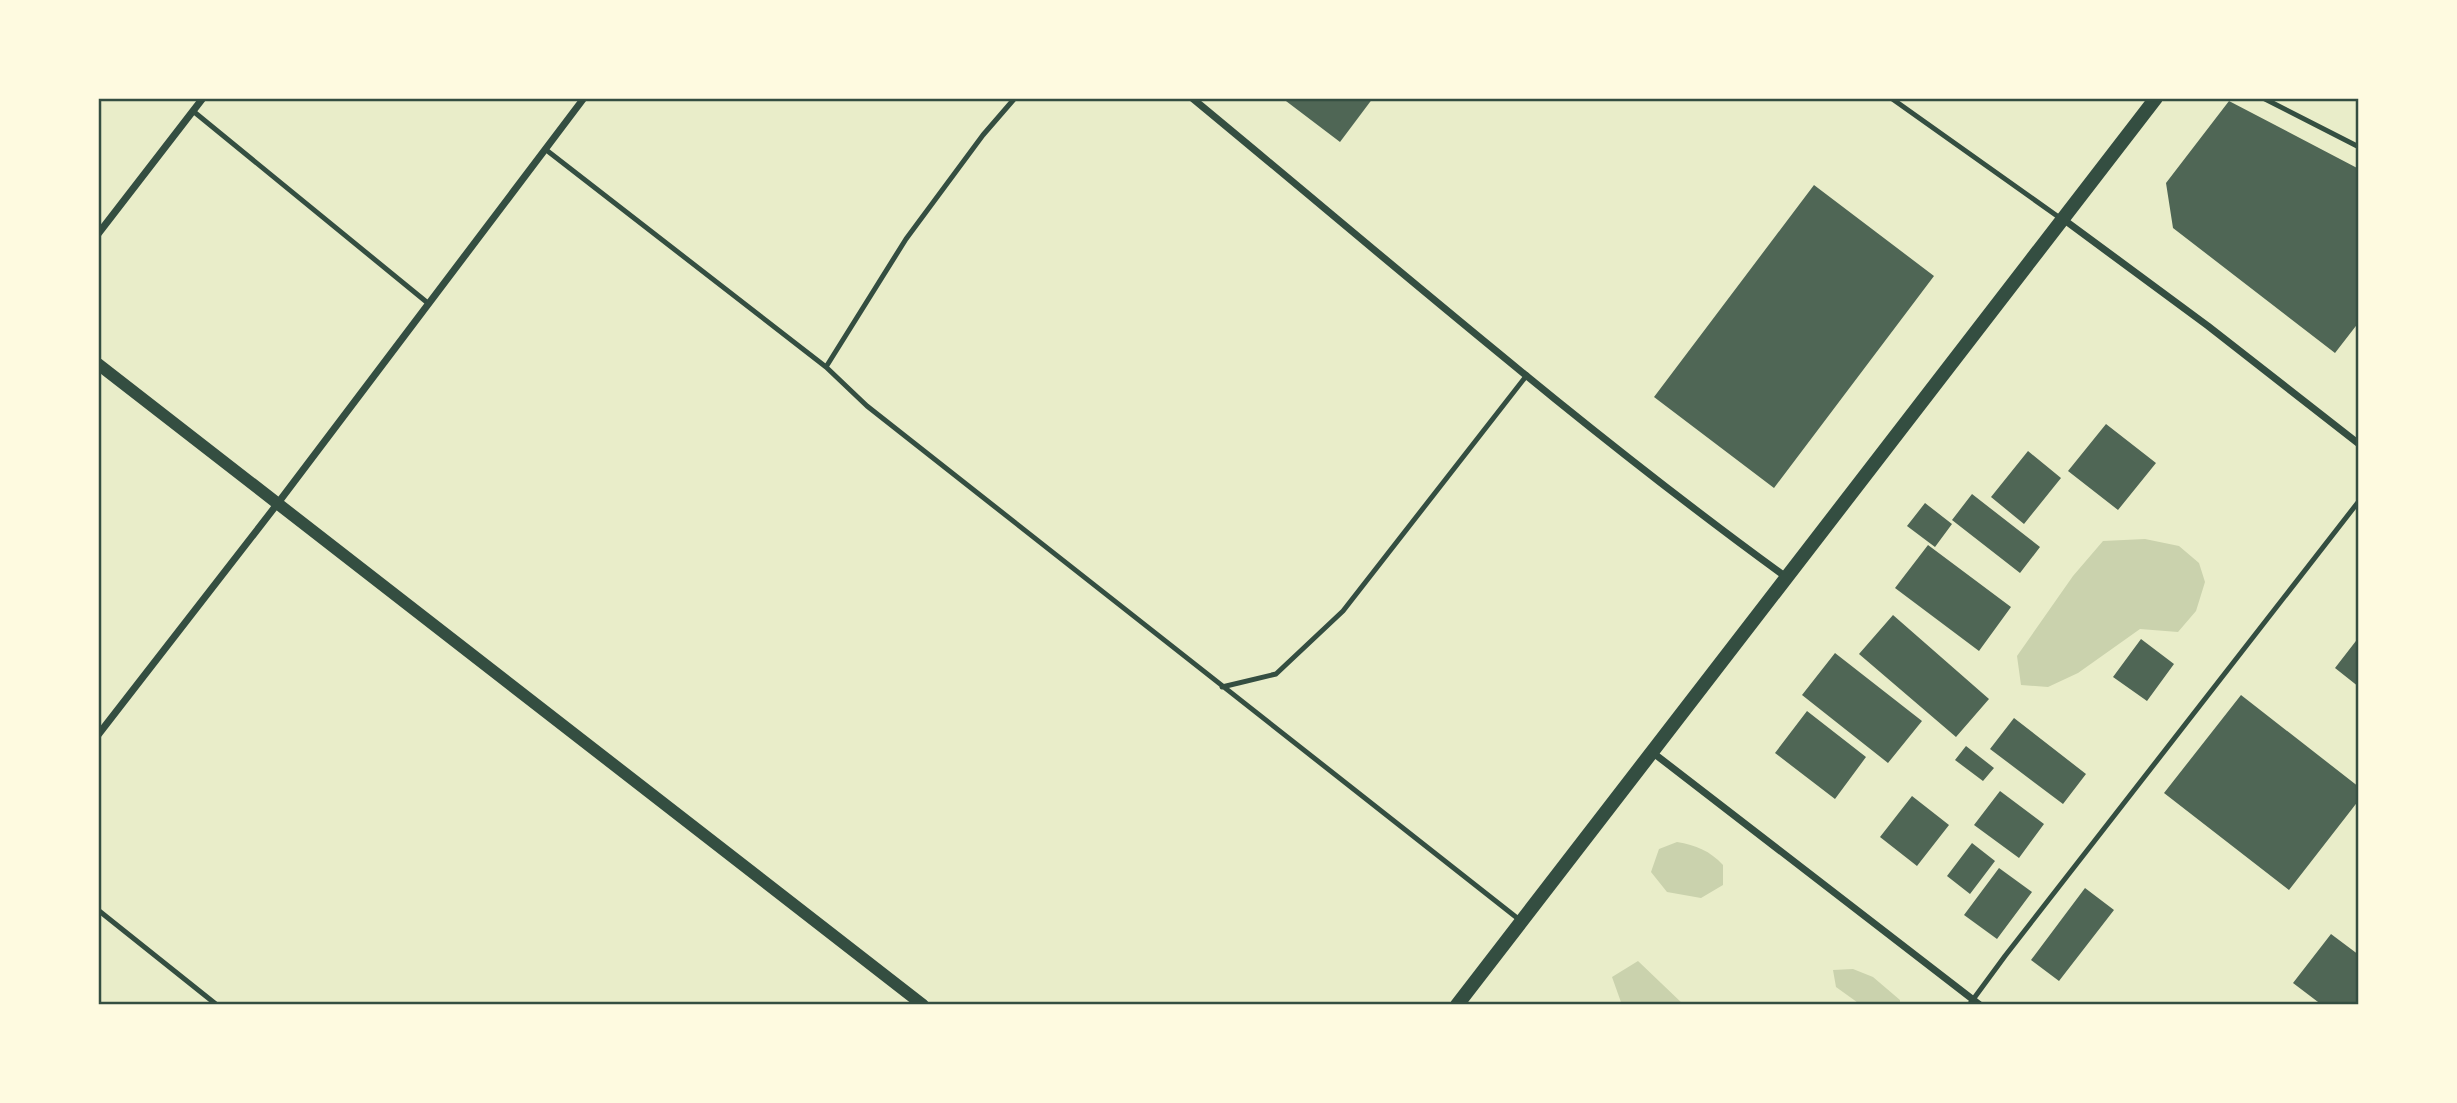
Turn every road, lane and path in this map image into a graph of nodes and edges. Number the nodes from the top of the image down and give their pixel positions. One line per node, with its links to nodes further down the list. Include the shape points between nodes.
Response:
1 (203, 98): 8 (street)
2 (584, 98): 10 (street)
3 (1015, 98): 15 (lane, via 906,239)
4 (1192, 98): 16 (street)
5 (1891, 98): 11 (lane)
6 (2156, 98): 11 (main road)
7 (2263, 98): 9 (lane)
8 (193, 111): 12 (street); 13 (lane)
9 (2359, 147)
10 (545, 149): 13 (street); 15 (lane)
11 (2063, 219): 17 (street); 20 (main road)
12 (98, 234)
13 (429, 304): 19 (street)
14 (98, 364): 19 (street)
15 (826, 367): 21 (lane, via 867,407)
16 (1527, 374): 20 (street); 21 (lane, via 1343,611 1276,674)
17 (2359, 444)
18 (2359, 501): 26 (lane, via 2005,956)
19 (278, 503): 22 (street); 28 (street)
20 (1786, 578): 23 (main road)
21 (1222, 687): 25 (lane)
22 (98, 735)
23 (1652, 752): 25 (main road); 26 (street)
24 (98, 910): 27 (lane)
25 (1521, 922): 29 (main road)
26 (1974, 1003)
27 (217, 1005)
28 (923, 1005)
29 (1457, 1005)

